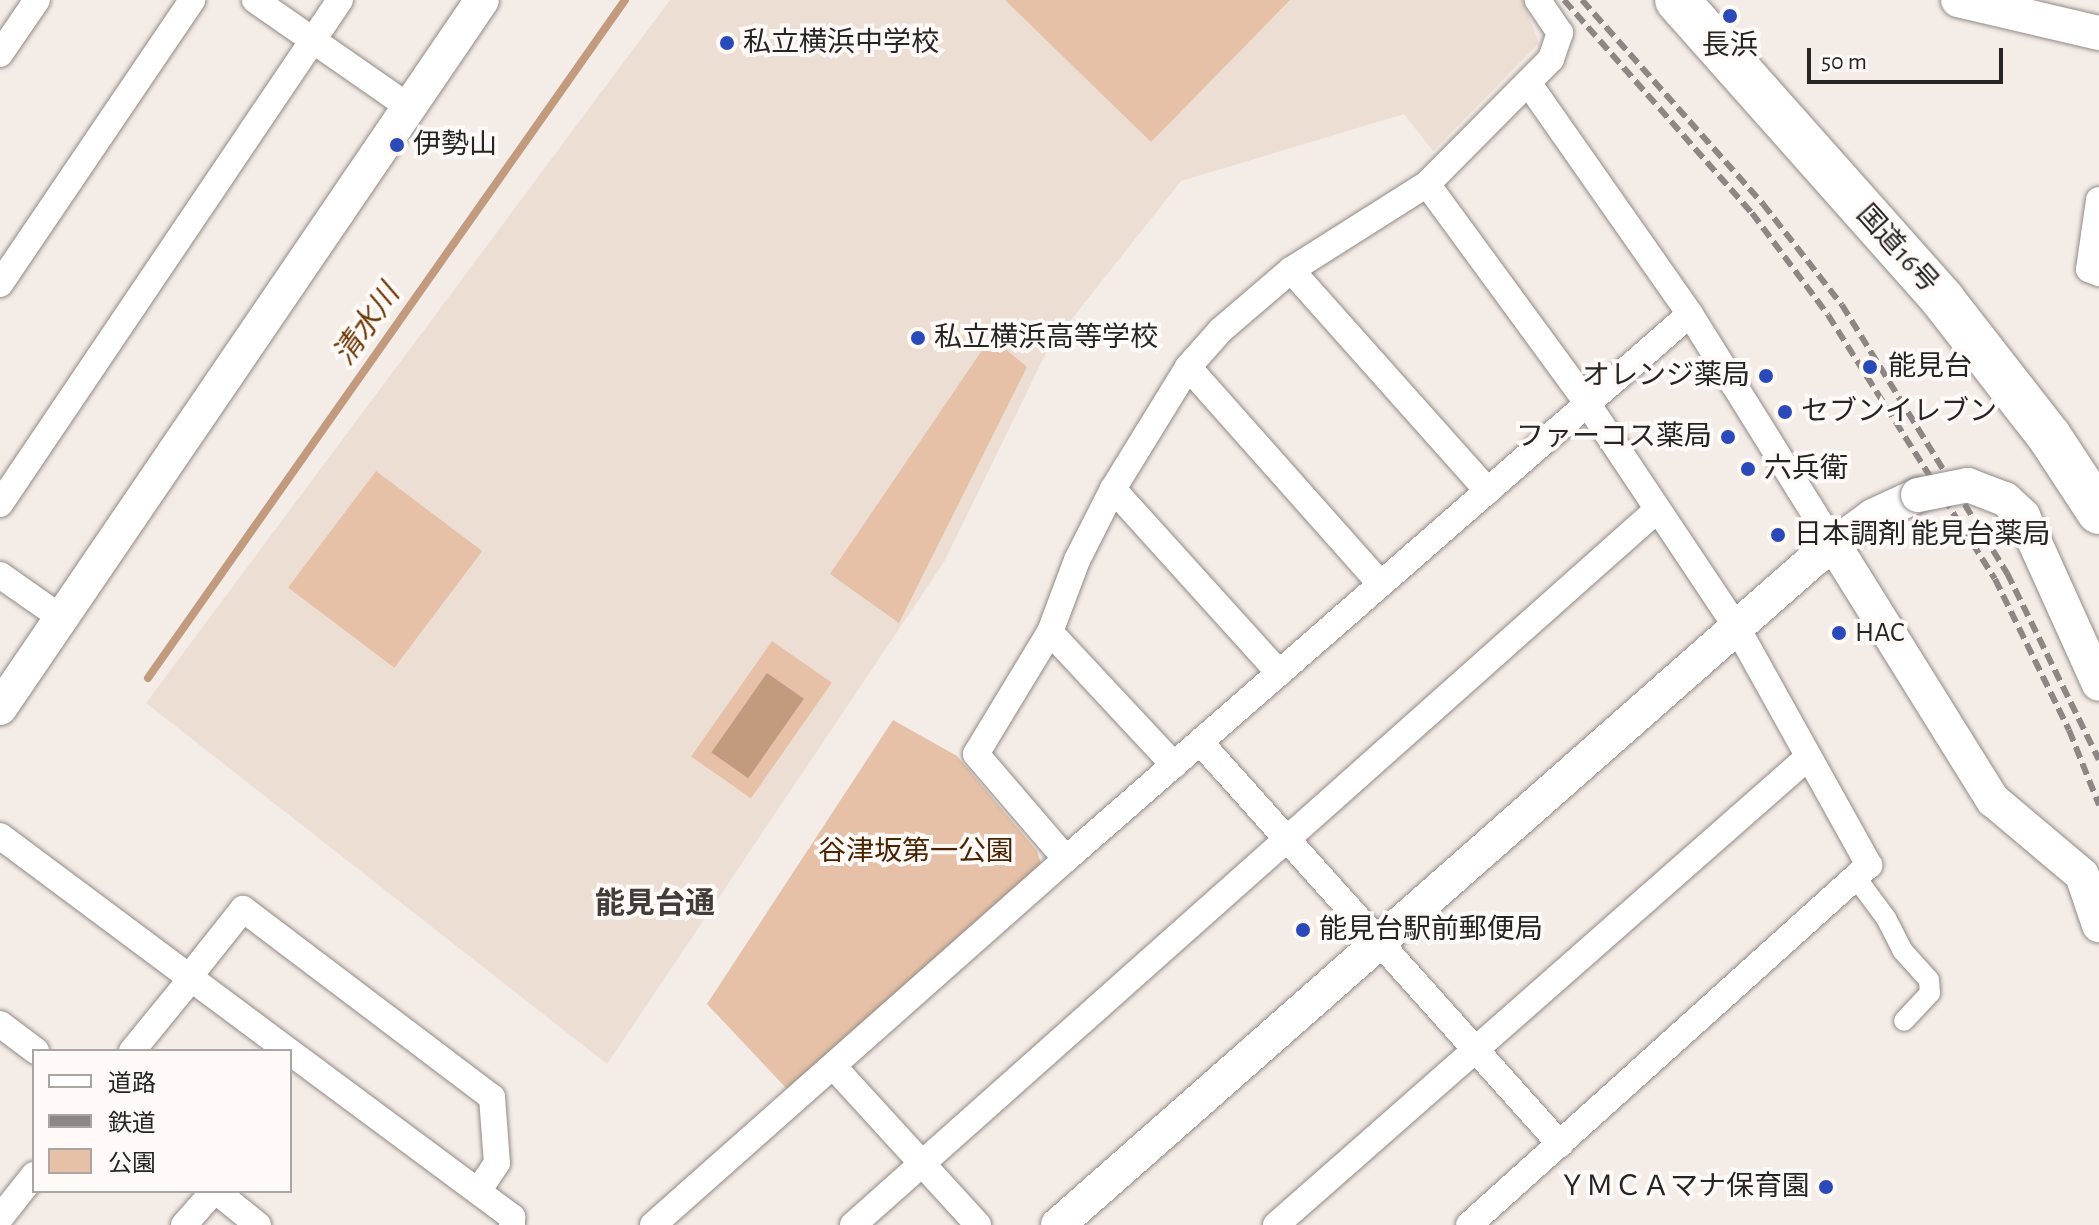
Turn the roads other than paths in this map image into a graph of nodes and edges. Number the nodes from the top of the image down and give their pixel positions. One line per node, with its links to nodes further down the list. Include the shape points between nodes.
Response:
1 (37, 0): 11 (street)
2 (192, 0): 18 (street)
3 (255, 0): 10 (street)
4 (340, 0): 10 (street)
5 (482, 0): 13 (street)
6 (1538, 0): 12 (street, via 1560,33 1551,59)
7 (1677, 0): 26 (highway, 国道16号, via 1991,359)
8 (1958, 0): 9 (street)
9 (2099, 33)
10 (313, 40): 13 (street); 24 (street)
11 (0, 54)
12 (1529, 84): 14 (street); 19 (street)
13 (409, 107): 30 (street)
14 (1427, 184): 16 (street); 21 (street)
15 (2099, 200): 17 (street, via 2089,269)
16 (1291, 270): 20 (street, via 1221,330); 23 (street)
17 (2099, 273)
18 (0, 284)
19 (1690, 314): 21 (street); 27 (street)
20 (1188, 367): 22 (street); 29 (street)
21 (1587, 403): 23 (street); 25 (street)
22 (1113, 489): 32 (street, via 1077,560); 33 (street)
23 (1488, 491): 29 (street)
24 (0, 504)
25 (1657, 510): 31 (street); 40 (street)
26 (2099, 512)
27 (1834, 545): 31 (street); 34 (street, bridge, via 1873,516 1918,495 1968,485 2005,499 2023,516); 43 (street, via 1993,800 2082,875)
28 (0, 575): 30 (street)
29 (1381, 584): 33 (street)
30 (60, 617): 35 (street)
31 (1736, 626): 37 (street); 44 (street)
32 (1050, 632): 38 (street); 41 (street, via 976,754)
33 (1279, 673): 36 (street)
34 (2099, 684)
35 (0, 708)
36 (1200, 742): 38 (street); 40 (street)
37 (1806, 759): 42 (street, via 1869,865); 51 (street)
38 (1174, 765): 41 (street)
39 (0, 836): 45 (street)
40 (1285, 839): 44 (street); 55 (street)
41 (1066, 859): 53 (street)
42 (1857, 879): 46 (street, via 1902,950 1929,980 1930,993); 54 (street)
43 (2099, 925)
44 (1380, 942): 51 (street); 67 (street)
45 (190, 978): 49 (street); 50 (street); 57 (street, via 243,909 492,1097 497,1163)
46 (1904, 1021)
47 (0, 1024): 48 (street)
48 (33, 1049)
49 (134, 1049)
50 (285, 1049)
51 (1476, 1051): 54 (street); 68 (street)
52 (292, 1054): 57 (street)
53 (833, 1066): 55 (street); 64 (street)
54 (1560, 1144): 69 (street)
55 (924, 1163): 65 (street); 66 (street)
56 (32, 1178): 60 (street)
57 (478, 1191): 63 (street, via 512,1217)
58 (213, 1193): 61 (street)
59 (218, 1193): 62 (street)
60 (0, 1218)
61 (184, 1225)
62 (258, 1225)
63 (512, 1225)
64 (653, 1225)
65 (853, 1225)
66 (978, 1225)
67 (1058, 1225)
68 (1276, 1225)
69 (1469, 1225)

